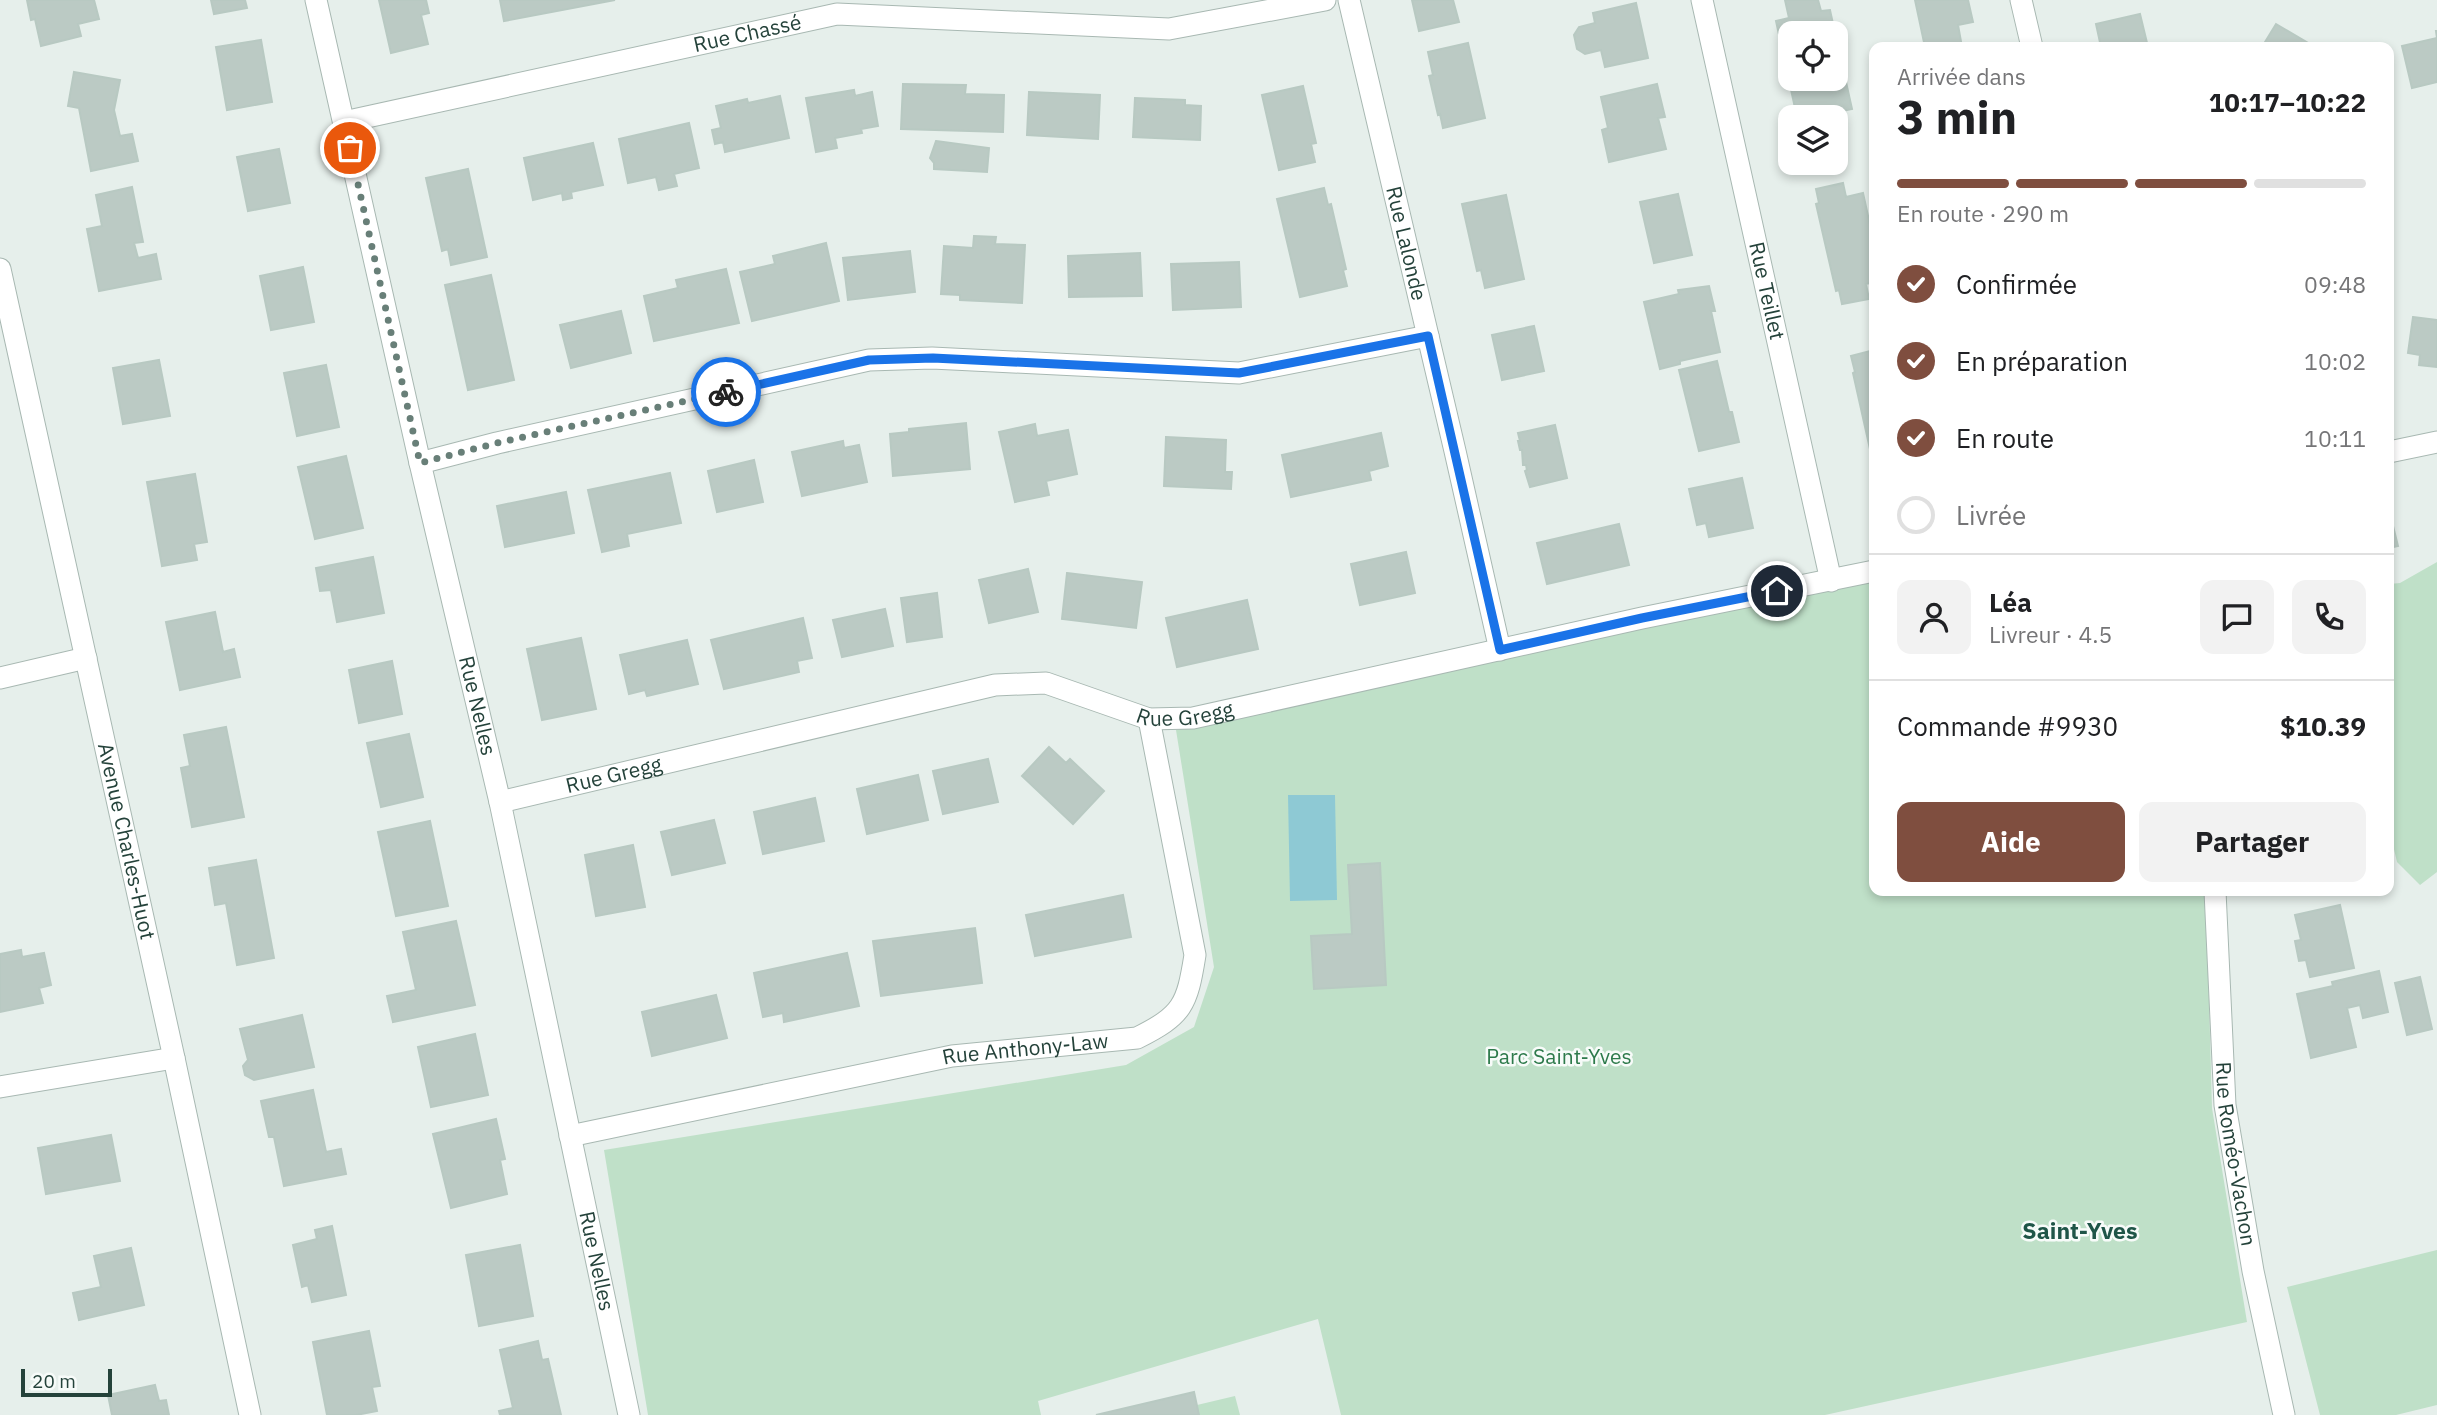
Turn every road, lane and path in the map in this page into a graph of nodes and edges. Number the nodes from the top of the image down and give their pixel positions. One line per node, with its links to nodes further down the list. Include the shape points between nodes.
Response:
1 (316, 0): 7 (street, Rue Nelles)
2 (1325, 0): 7 (street, Rue Chassé, via 1168,29 837,14)
3 (1349, 0): 10 (street, Rue Lalonde)
4 (1702, 0): 15 (street, Rue Teillet)
5 (2021, 0): 6 (street)
6 (2031, 42)
7 (344, 122): 13 (street, Rue Nelles)
8 (0, 269): 9 (street, Avenue Charles-Huot)
9 (3, 294): 17 (street, Avenue Charles-Huot)
10 (1428, 336): 13 (street, via 1239,373 933,358 869,360); 16 (street, Rue Lalonde)
11 (2437, 442): 12 (street)
12 (2394, 451)
13 (420, 463): 20 (street, Rue Nelles)
14 (1869, 572): 15 (street, Rue Gregg)
15 (1831, 581): 16 (street, Rue Gregg)
16 (1500, 650): 19 (street, Rue Gregg, via 1193,718)
17 (86, 658): 18 (street); 22 (street, Avenue Charles-Huot)
18 (0, 678)
19 (1149, 719): 20 (street, Rue Gregg, via 1046,683 995,685); 24 (street, Rue Anthony-Law, via 1195,955 1183,1006 1165,1024 1137,1038 952,1056)
20 (500, 802): 24 (street, Rue Nelles)
21 (2215, 896): 27 (street, Rue Roméo-Vachon, via 2225,1105)
22 (174, 1058): 23 (street); 25 (street, Avenue Charles-Huot)
23 (0, 1087)
24 (570, 1136): 26 (street, Rue Nelles)
25 (250, 1415)
26 (629, 1415)
27 (2284, 1415)

